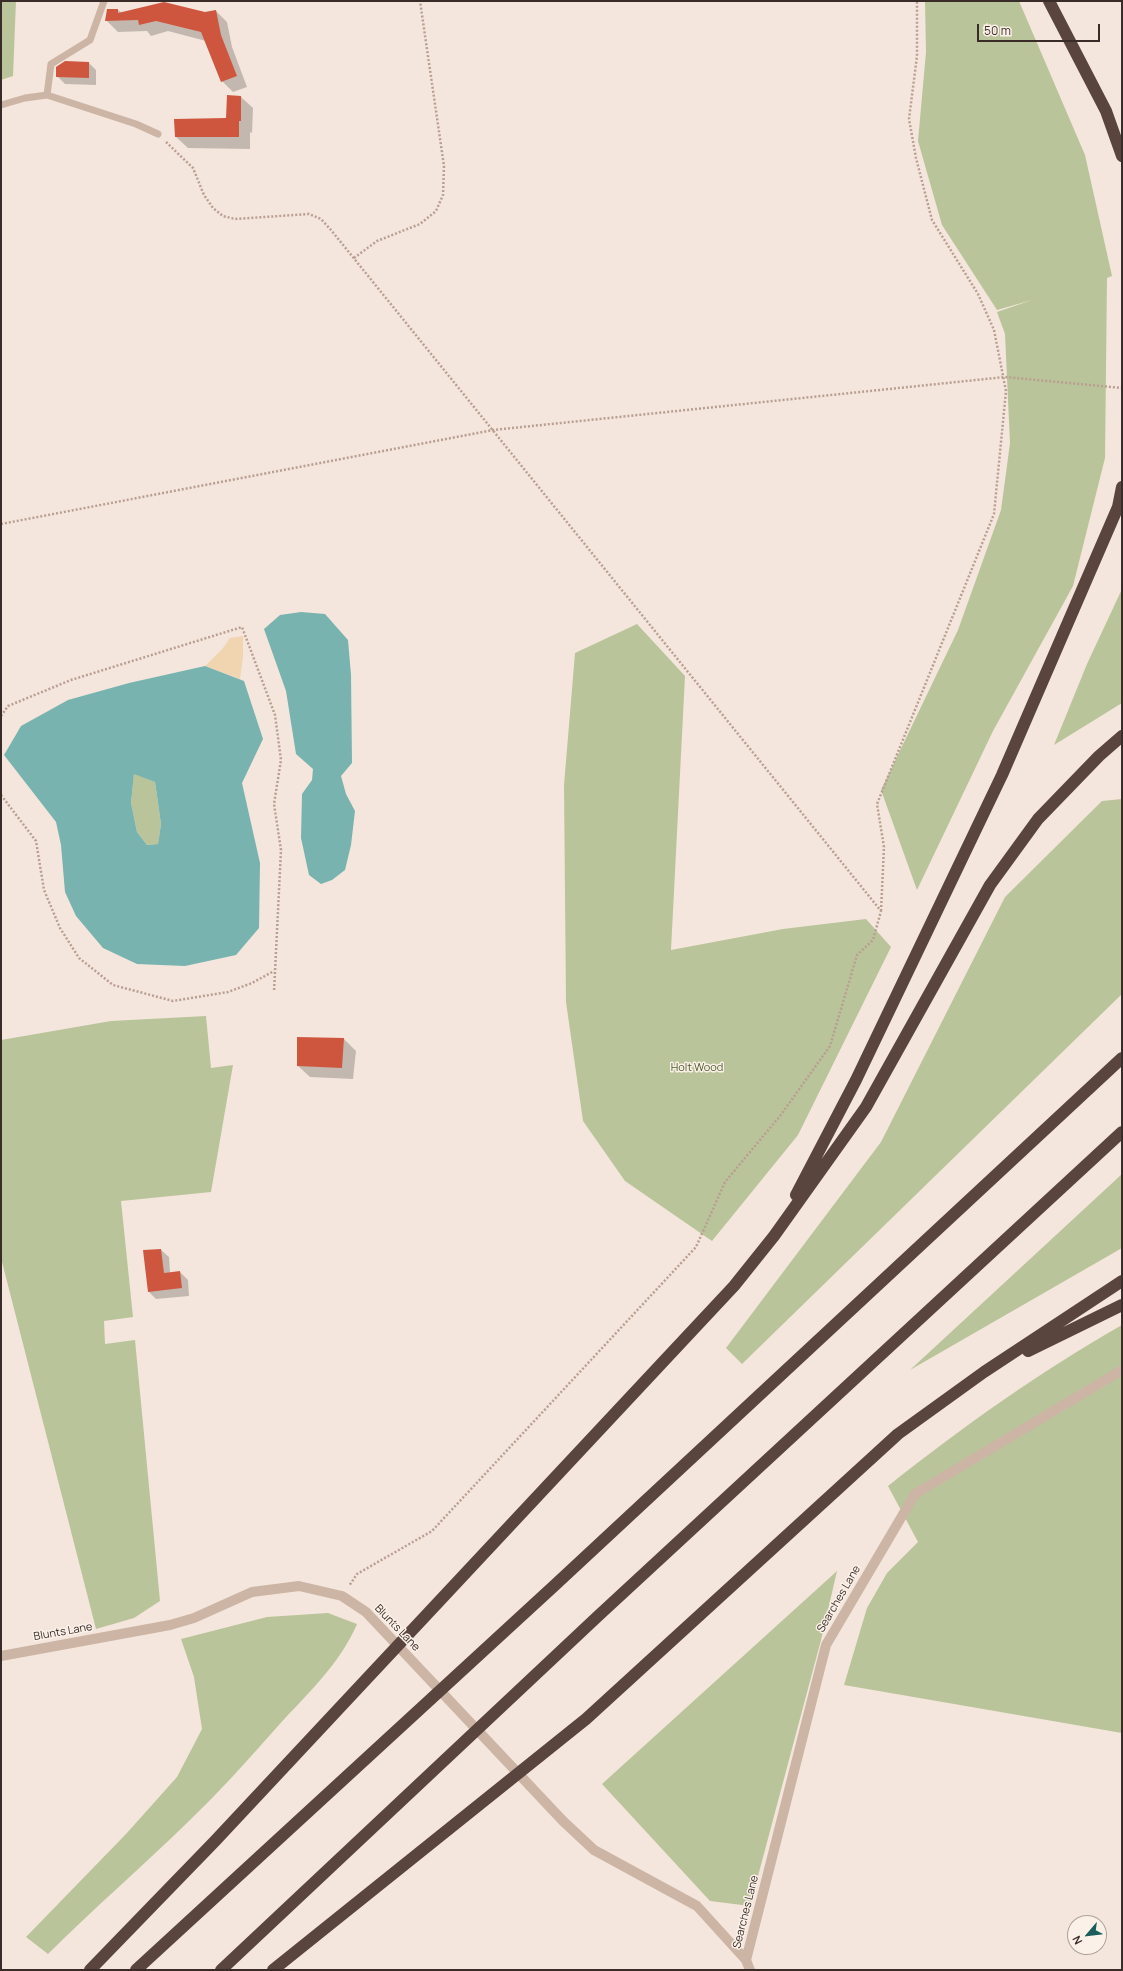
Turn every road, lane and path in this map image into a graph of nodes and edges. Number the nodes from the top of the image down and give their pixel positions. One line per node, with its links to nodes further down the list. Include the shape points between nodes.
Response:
1 (104, 1): 5 (lane, via 90,40 51,64)
2 (420, 1): 9 (path, via 444,166 443,195 436,211 420,224 377,241)
3 (917, 1): 10 (path, via 917,56 909,119 916,158 932,220 978,294 994,330)
4 (1049, 1): 8 (highway, via 1106,111)
5 (47, 95): 6 (lane); 7 (lane, via 136,124)
6 (1, 105)
7 (158, 134): 9 (path, via 193,168 204,195 213,208 223,216 235,219 308,214 321,220)
8 (1122, 156)
9 (354, 258): 12 (path)
10 (1005, 377): 11 (path); 12 (path); 18 (path, via 1006,391 994,514 877,804 884,847)
11 (1122, 388)
12 (494, 430): 14 (path); 18 (path)
13 (1122, 487): 23 (highway, via 1118,507 1002,775 856,1080)
14 (1, 524)
15 (1, 716): 19 (path, via 8,706 71,680 242,627 275,715 281,760 274,804 281,850)
16 (1122, 736): 23 (highway, via 1099,756 1038,820 990,885 866,1108)
17 (1, 795): 19 (path, via 36,841 44,890 60,928 79,958 113,985 173,1001 228,992)
18 (881, 911): 28 (path, via 873,940 857,955 830,1046 780,1116 725,1182 696,1247 432,1531 357,1574)
19 (274, 971): 20 (path)
20 (274, 992)
21 (1122, 1058): 32 (highway, via 550,1590)
22 (1122, 1132): 33 (highway, via 597,1617)
23 (774, 1236): 31 (highway, via 734,1286 215,1841)
24 (1122, 1281): 27 (highway)
25 (1122, 1305): 27 (highway)
26 (1122, 1370): 30 (street, Searches Lane, via 915,1494 826,1645)
27 (984, 1372): 34 (highway, via 898,1434 586,1719)
28 (342, 1596): 29 (street, Blunts Lane, via 299,1586 252,1592 194,1618 170,1625); 30 (street, Blunts Lane, via 366,1612 563,1821 594,1850 697,1906)
29 (1, 1656)
30 (746, 1960): 35 (street)
31 (90, 1970)
32 (136, 1970)
33 (221, 1970)
34 (273, 1970)
35 (750, 1970)

